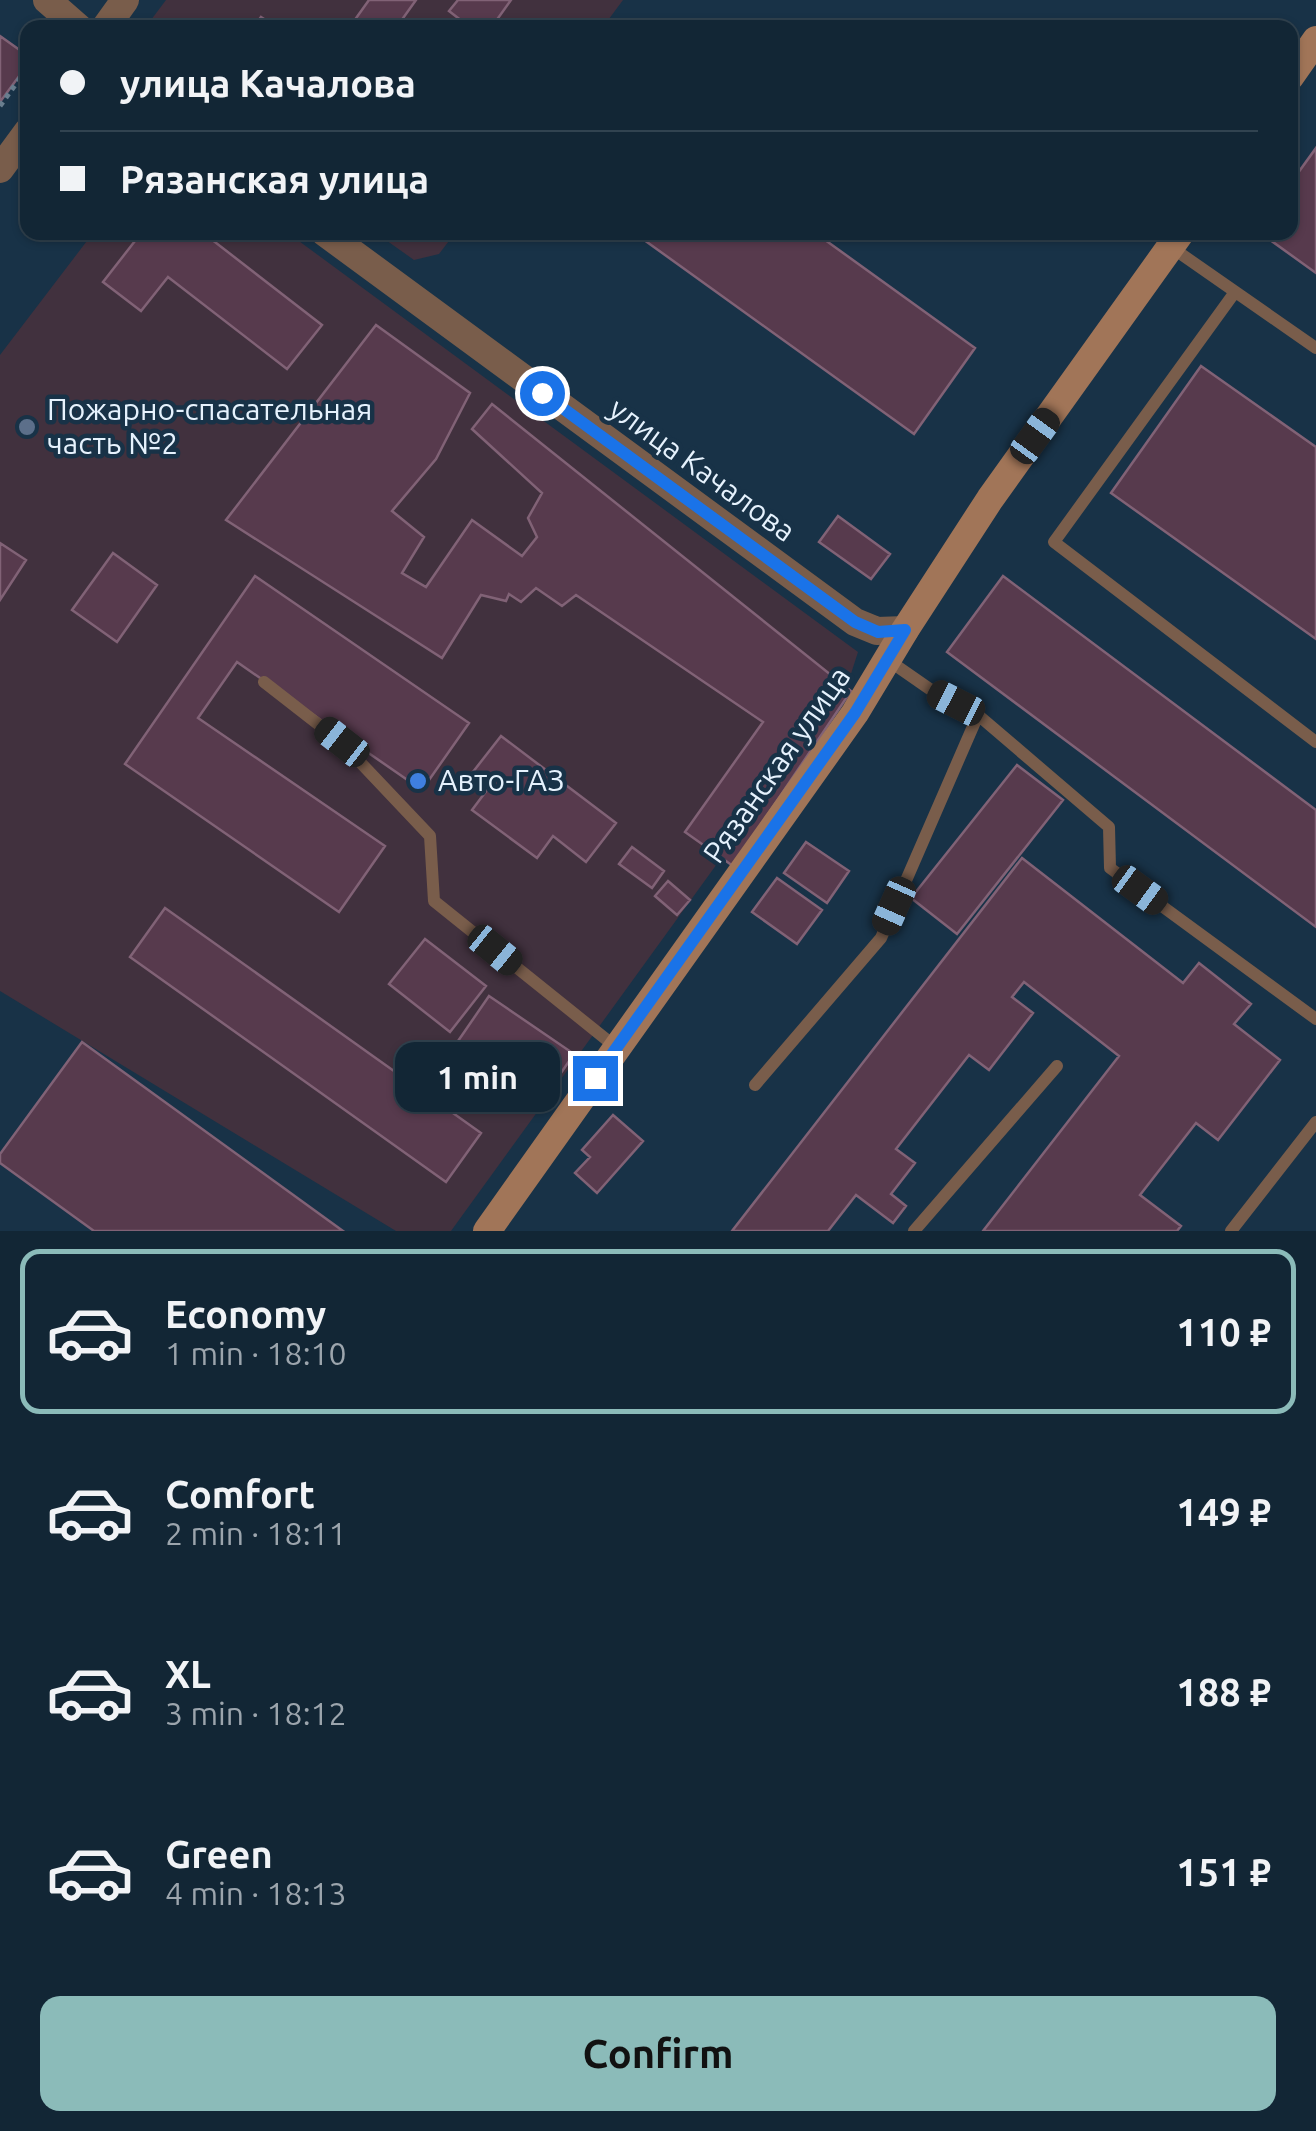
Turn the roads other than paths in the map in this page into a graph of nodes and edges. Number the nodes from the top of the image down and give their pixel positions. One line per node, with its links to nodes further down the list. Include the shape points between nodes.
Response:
1 (47, 0): 2 (street)
2 (69, 20)
3 (1316, 40): 4 (main road)
4 (1298, 66)
5 (20, 142): 6 (street)
6 (0, 169)
7 (335, 240): 11 (street, улица Качалова, via 855,622 878,632)
8 (1176, 240): 9 (lane); 11 (main road, Рязанская улица)
9 (1236, 292): 10 (lane); 15 (lane, via 1054,542)
10 (1316, 348)
11 (905, 630): 12 (main road, Рязанская улица)
12 (888, 660): 14 (lane); 17 (main road, Рязанская улица)
13 (264, 682): 17 (lane, via 342,742 430,836 434,901)
14 (978, 715): 16 (lane, via 1109,828 1110,868); 19 (lane, via 880,938)
15 (1316, 742)
16 (1316, 1019)
17 (617, 1048): 21 (main road, Рязанская улица)
18 (1056, 1066): 22 (lane)
19 (755, 1085)
20 (1316, 1122): 23 (lane)
21 (487, 1231)
22 (914, 1231)
23 (1231, 1231)

